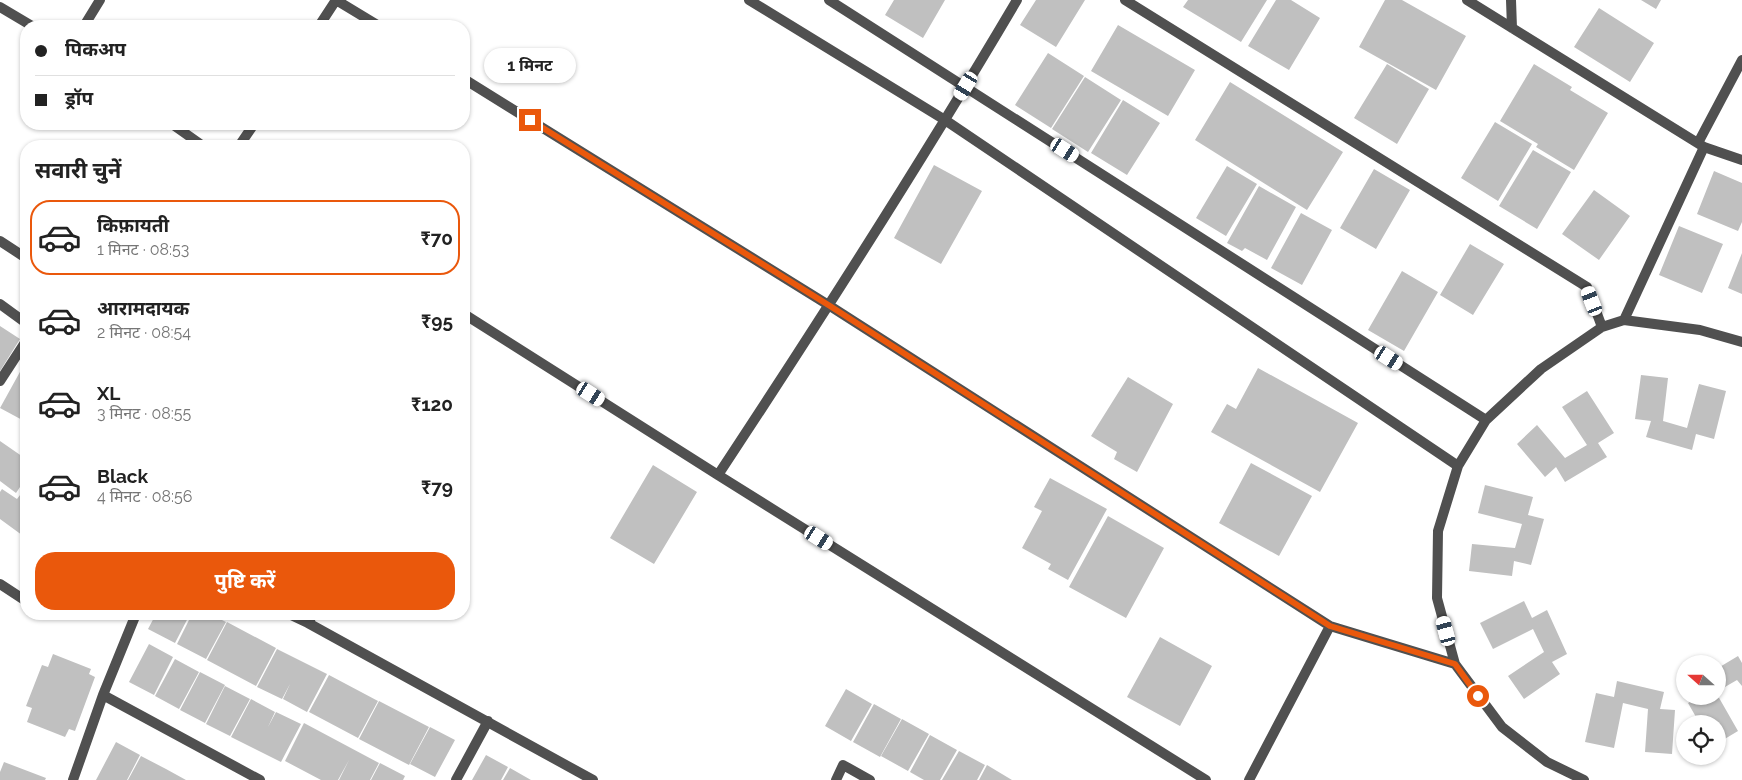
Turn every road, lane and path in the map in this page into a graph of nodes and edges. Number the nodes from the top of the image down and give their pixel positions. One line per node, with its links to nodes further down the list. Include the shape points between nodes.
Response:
1 (100, 0): 11 (street)
2 (336, 0): 12 (street); 13 (street)
3 (749, 0): 18 (street)
4 (829, 0): 17 (street)
5 (1017, 0): 17 (street)
6 (1125, 0): 30 (street, via 1587,288)
7 (1467, 0): 14 (street)
8 (1511, 0): 14 (street)
9 (0, 7): 10 (street)
10 (22, 20)
11 (88, 20)
12 (323, 20)
13 (368, 20)
14 (1512, 28): 21 (street)
15 (1742, 60): 21 (street)
16 (470, 83): 26 (street)
17 (966, 86): 18 (street); 34 (street)
18 (945, 120): 26 (street); 35 (street)
19 (180, 130): 20 (street)
20 (195, 140)
21 (1701, 145): 22 (street); 29 (street)
22 (1742, 160)
23 (0, 241): 24 (street)
24 (20, 254)
25 (0, 304): 28 (street)
26 (830, 306): 36 (street); 41 (street)
27 (470, 318): 36 (street)
28 (20, 319)
29 (1624, 320): 30 (street); 31 (street, via 1700,330)
30 (1602, 327): 34 (street, via 1541,369)
31 (1742, 342)
32 (20, 350): 33 (street)
33 (0, 381)
34 (1486, 420): 35 (street)
35 (1458, 466): 42 (street, via 1438,531 1437,589)
36 (718, 475): 51 (street)
37 (0, 584): 38 (street)
38 (20, 597)
39 (134, 620): 43 (street)
40 (313, 620): 44 (street)
41 (1330, 626): 42 (street); 52 (street)
42 (1455, 664): 53 (street, via 1502,727 1547,762)
43 (103, 695): 45 (street); 46 (street)
44 (488, 721): 47 (street); 48 (street)
45 (73, 780)
46 (260, 780)
47 (456, 780)
48 (593, 780)
49 (836, 780): 50 (street, via 844,765)
50 (870, 780)
51 (1206, 780)
52 (1249, 780)
53 (1584, 780)

